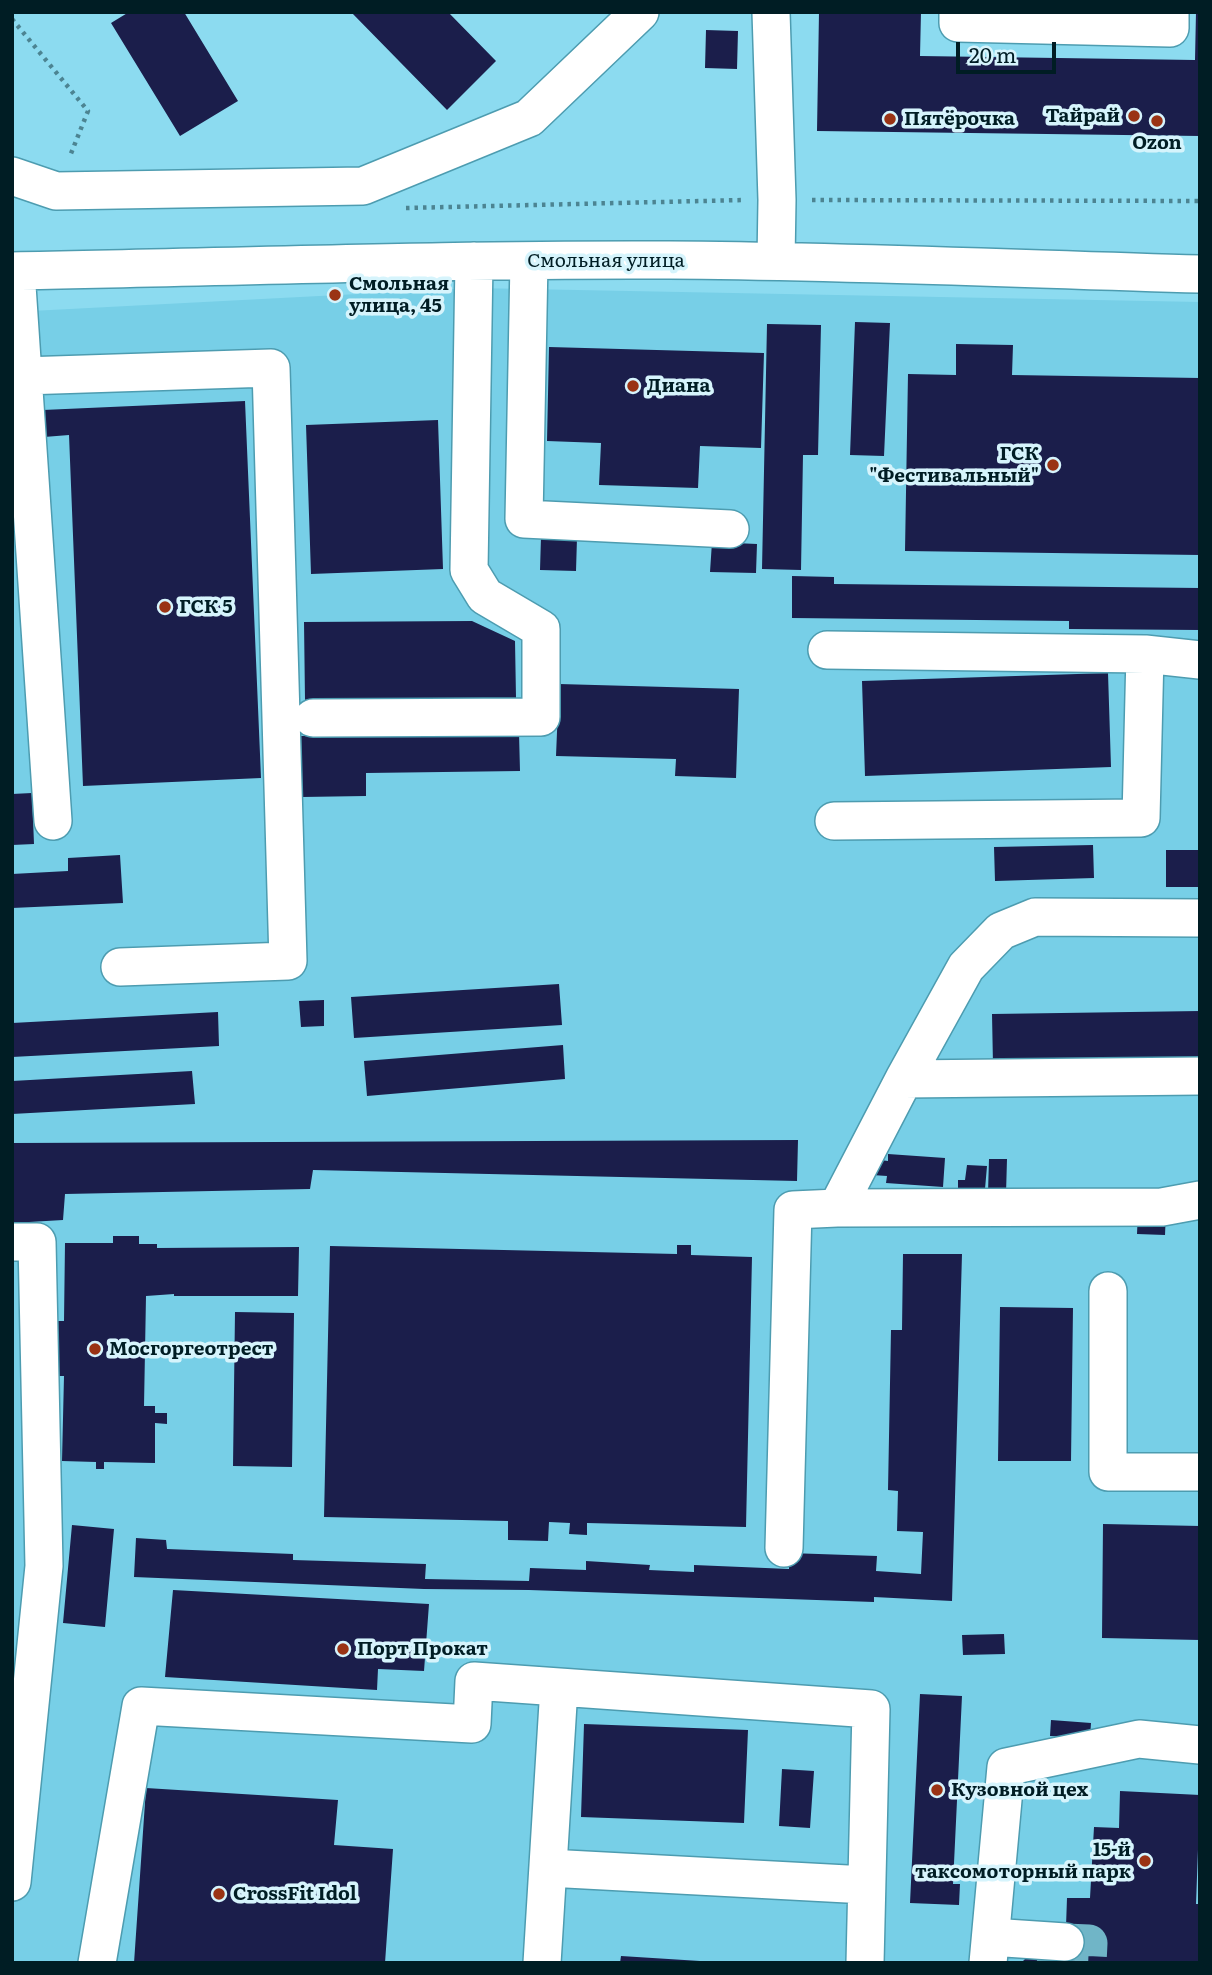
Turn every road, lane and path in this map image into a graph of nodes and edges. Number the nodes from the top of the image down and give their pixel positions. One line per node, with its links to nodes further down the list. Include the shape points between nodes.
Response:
1 (640, 12): 7 (street, via 529,118 363,186)
2 (771, 12): 8 (street)
3 (958, 12): 4 (street, via 958,23 1170,28)
4 (1170, 12)
5 (12, 19): 7 (path, via 88,111)
6 (12, 176): 7 (street)
7 (56, 191)
8 (777, 200): 9 (path); 12 (street)
9 (1200, 201)
10 (474, 261): 11 (street, Смольная улица); 13 (street, Смольная улица); 20 (street, via 469,570 485,596 541,629 541,716)
11 (529, 261): 12 (street, Смольная улица); 16 (street, via 524,519)
12 (776, 261): 14 (street, Смольная улица)
13 (14, 271): 15 (street)
14 (1200, 274)
15 (23, 376): 21 (street); 24 (street, via 271,368 288,961)
16 (730, 529)
17 (827, 650): 18 (street)
18 (1145, 654): 19 (street); 22 (street, via 1141,818)
19 (1200, 660)
20 (313, 718)
21 (53, 821)
22 (834, 821)
23 (1200, 918): 26 (street, via 1035,917 1001,931 967,967)
24 (120, 967)
25 (1200, 1076): 26 (street)
26 (904, 1079): 28 (street)
27 (1200, 1200): 28 (street, via 1161,1207)
28 (837, 1208): 32 (street, via 793,1210)
29 (12, 1242): 36 (street, via 37,1242 44,1566)
30 (1108, 1291): 31 (street, via 1108,1472)
31 (1200, 1472)
32 (784, 1548)
33 (559, 1687): 35 (street); 37 (street, via 871,1709); 40 (street, via 474,1681 472,1724 141,1706)
34 (1200, 1745): 39 (street, via 1139,1739 1006,1767)
35 (548, 1868): 37 (street); 41 (street)
36 (12, 1882)
37 (866, 1885): 42 (street)
38 (1065, 1942): 39 (street)
39 (990, 1950)
40 (97, 1963)
41 (542, 1963)
42 (865, 1963)

